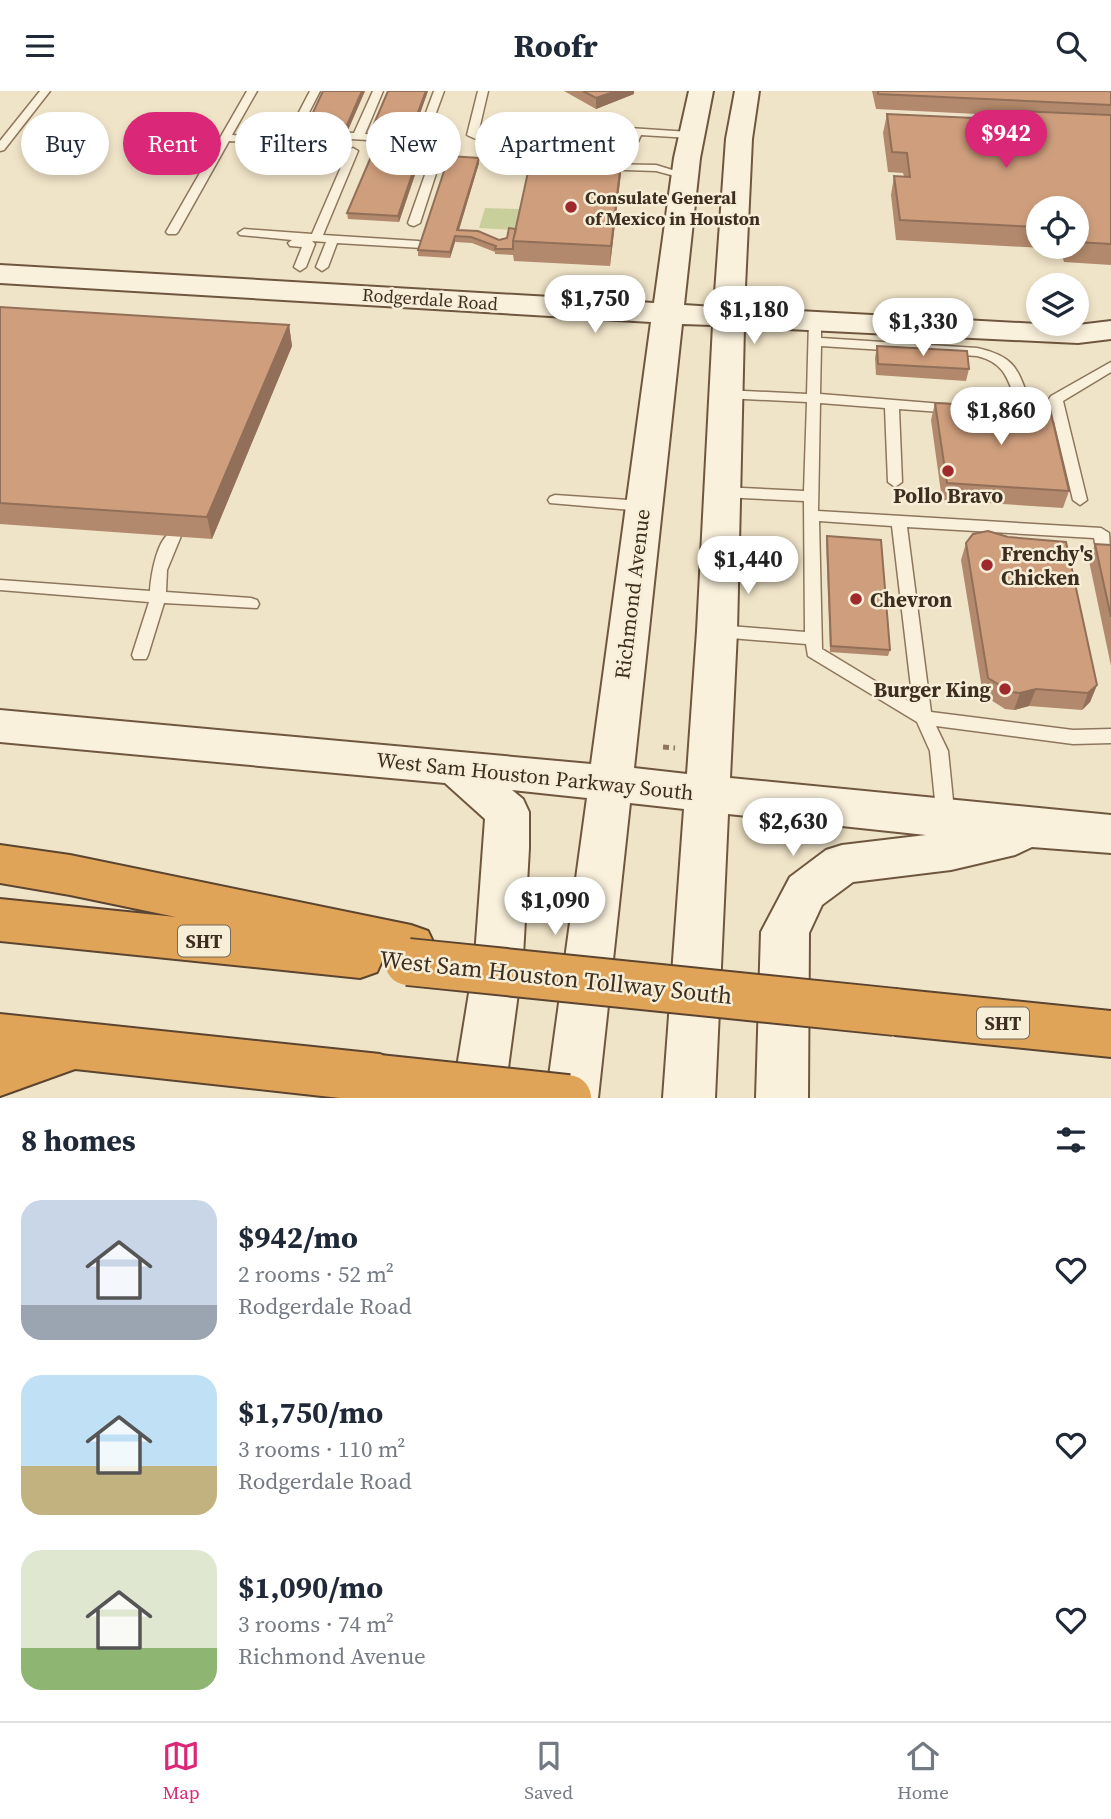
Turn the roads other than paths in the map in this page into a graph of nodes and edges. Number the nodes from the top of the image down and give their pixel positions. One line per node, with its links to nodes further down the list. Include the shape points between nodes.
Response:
1 (45, 91): 18 (lane)
2 (252, 91): 14 (lane)
3 (315, 91): 9 (lane)
4 (378, 91): 13 (lane)
5 (439, 91): 13 (lane, via 421,140)
6 (484, 91): 10 (lane)
7 (701, 91): 16 (main road, Richmond Avenue)
8 (747, 91): 17 (main road)
9 (304, 112)
10 (478, 112)
11 (639, 136): 16 (lane)
12 (352, 137): 13 (lane)
13 (358, 137)
14 (226, 138): 15 (lane); 24 (lane)
15 (235, 139)
16 (690, 139): 17 (main road); 22 (main road, Richmond Avenue)
17 (739, 139): 32 (main road)
18 (0, 148)
19 (353, 151): 25 (lane)
20 (639, 168): 22 (lane)
21 (430, 175): 23 (lane)
22 (685, 176): 31 (main road, Richmond Avenue)
23 (414, 223)
24 (172, 232)
25 (316, 238): 26 (lane); 30 (lane, via 244,233 262,241 309,244)
26 (333, 239): 27 (lane); 30 (lane)
27 (418, 245)
28 (0, 251): 30 (main road, Rodgerdale Road)
29 (0, 274): 30 (main road, Rodgerdale Road)
30 (307, 275): 31 (main road, Rodgerdale Road)
31 (670, 302): 32 (main road, Rodgerdale Road); 48 (main road, Richmond Avenue)
32 (730, 305): 33 (main road, Rodgerdale Road); 36 (main road, Rodgerdale Road); 38 (main road)
33 (1026, 314)
34 (1089, 322): 35 (main road, Rodgerdale Road)
35 (1111, 329): 36 (main road, Rodgerdale Road, via 1078,334)
36 (816, 331): 39 (lane); 42 (lane, via 995,356 1006,363 1022,415)
37 (1111, 366): 42 (lane, via 1056,399)
38 (726, 394): 39 (lane); 44 (main road)
39 (815, 398): 40 (lane); 45 (lane)
40 (892, 404): 41 (lane); 43 (lane)
41 (974, 411)
42 (1060, 417): 46 (lane)
43 (895, 482)
44 (721, 492): 45 (lane); 56 (main road)
45 (811, 496): 49 (lane)
46 (1080, 500)
47 (555, 501): 48 (lane)
48 (643, 506): 63 (main road, Richmond Avenue)
49 (811, 515): 50 (lane); 57 (lane)
50 (899, 521): 52 (lane, via 1101,533); 59 (lane)
51 (173, 536): 54 (lane, via 159,570)
52 (1107, 562)
53 (0, 585): 54 (lane)
54 (158, 598): 55 (lane); 58 (lane)
55 (251, 604)
56 (717, 631): 57 (lane); 64 (main road)
57 (813, 639): 59 (lane, via 814,652)
58 (140, 655)
59 (923, 718): 61 (lane, via 1073,737); 65 (lane, via 939,751)
60 (0, 726): 62 (main road, West Sam Houston Parkway South)
61 (1111, 736)
62 (456, 768): 63 (main road, West Sam Houston Parkway South); 75 (main road, via 507,813 507,864)
63 (608, 783): 64 (main road, West Sam Houston Parkway South); 76 (main road, Richmond Avenue)
64 (708, 793): 65 (main road, West Sam Houston Parkway South); 77 (main road)
65 (946, 820): 66 (main road, West Sam Houston Parkway South)
66 (1041, 829): 67 (main road, West Sam Houston Parkway South); 78 (main road, via 951,851 842,864 806,891 785,932)
67 (1111, 834)
68 (0, 864): 70 (highway, via 70,875)
69 (0, 921): 70 (highway, West Sam Houston Tollway South / SHT)
70 (409, 954): 71 (highway, West Sam Houston Tollway South / SHT, bridge, via 577,979)
71 (1111, 1034)
72 (0, 1037): 73 (highway)
73 (74, 1045): 74 (highway); 76 (highway, bridge)
74 (0, 1072)
75 (478, 1098)
76 (570, 1098)
77 (689, 1098)
78 (782, 1098)

